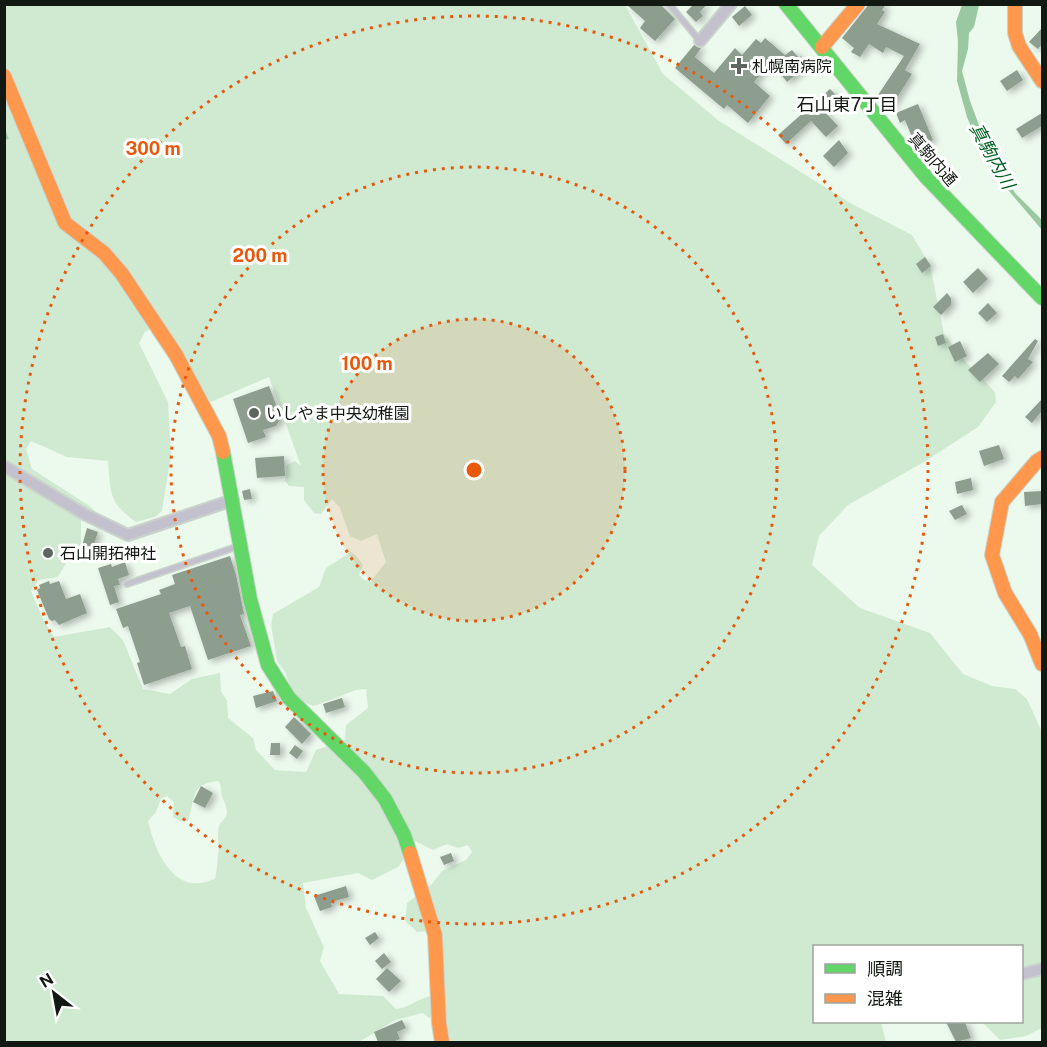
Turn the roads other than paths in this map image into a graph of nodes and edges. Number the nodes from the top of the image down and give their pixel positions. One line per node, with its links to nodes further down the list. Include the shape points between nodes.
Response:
1 (669, 4): 6 (lane)
2 (731, 4): 6 (street)
3 (786, 4): 7 (main road, 真駒内通)
4 (858, 4): 7 (main road)
5 (1015, 4): 8 (main road, via 1017,40)
6 (700, 41)
7 (822, 47): 10 (main road, 真駒内通, via 926,177)
8 (1041, 73)
9 (4, 76): 13 (main road, via 65,223 104,253 122,274 176,355 219,436)
10 (1042, 298)
11 (1042, 458): 16 (main road, via 1002,502 992,555 1005,593 1030,634)
12 (4, 466): 13 (street, via 84,514 128,535)
13 (233, 500): 14 (main road)
14 (240, 545): 15 (lane); 19 (main road, via 268,665 289,698 364,772 385,799 404,835 435,935)
15 (127, 584)
16 (1042, 664)
17 (1042, 969): 18 (street)
18 (1023, 974)
19 (442, 1042)

